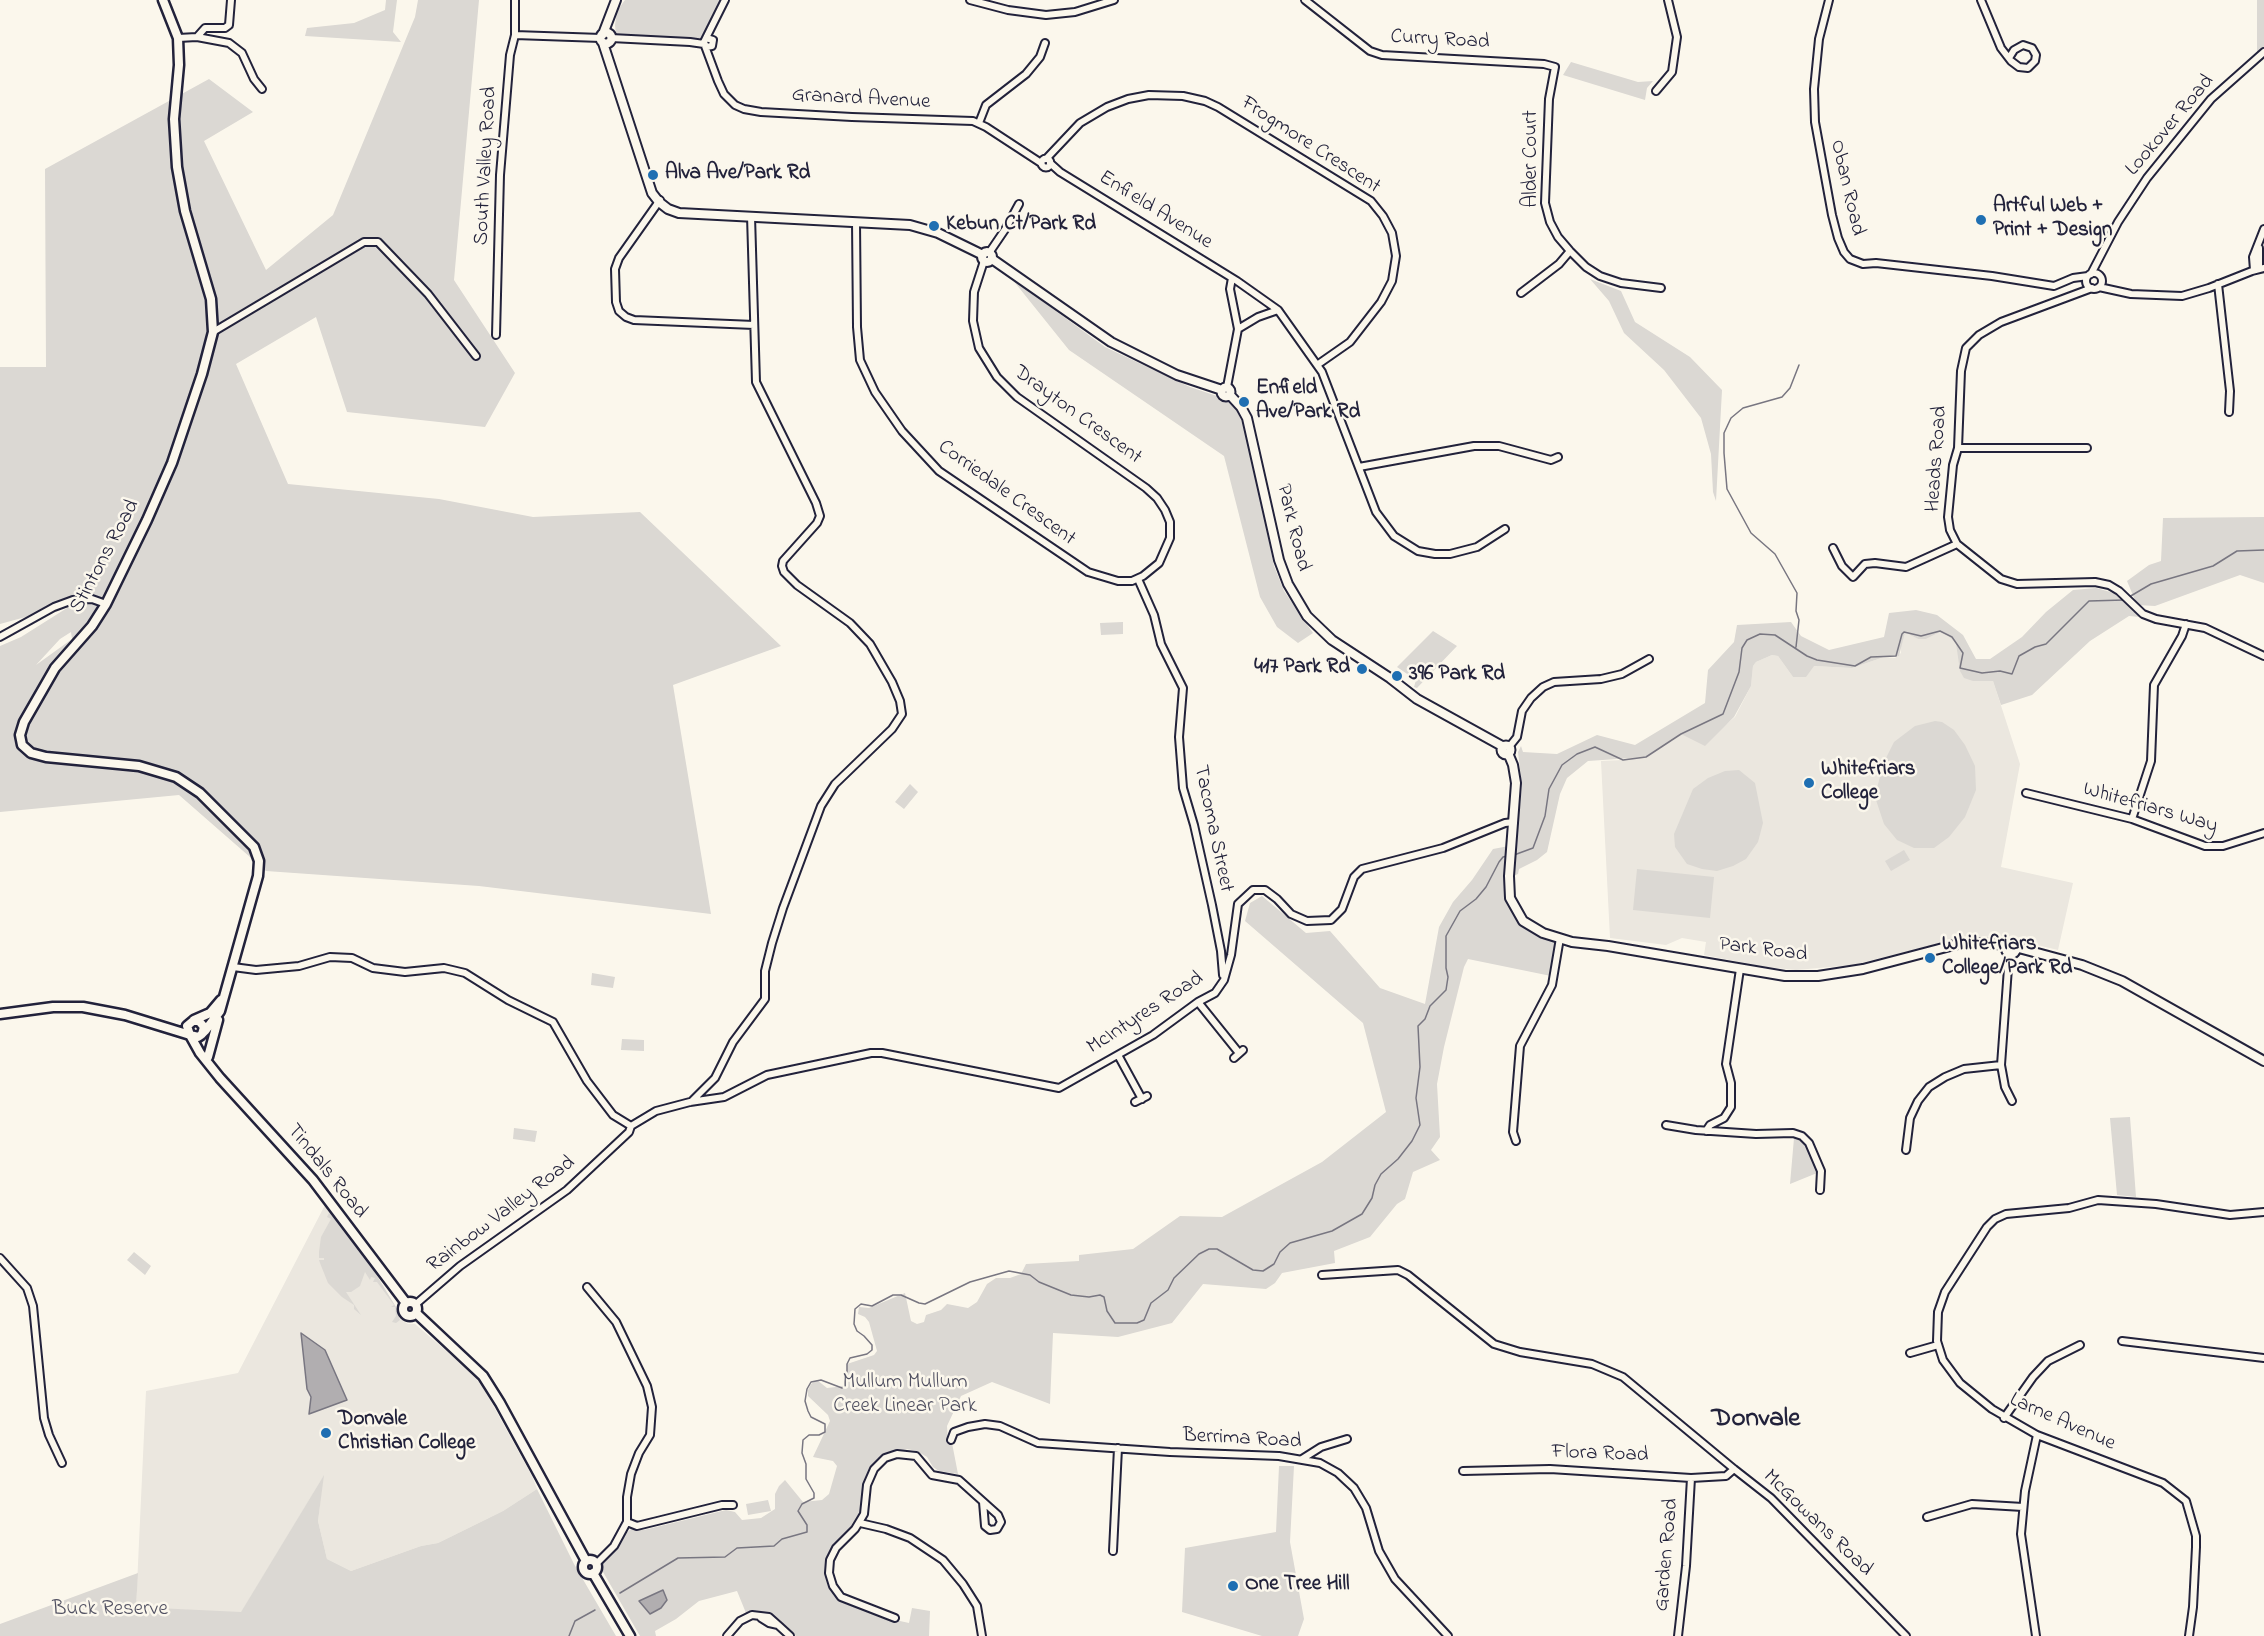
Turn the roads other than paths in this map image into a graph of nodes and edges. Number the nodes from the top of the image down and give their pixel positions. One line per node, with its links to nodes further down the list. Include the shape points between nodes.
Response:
1 (163, 0): 14 (main road, Stintons Road)
2 (231, 0): 13 (street, via 229,25 205,28)
3 (515, 0): 12 (street, South Valley Road)
4 (616, 0): 15 (street)
5 (725, 0): 16 (street)
6 (970, 0): 7 (street, via 1046,15 1076,12)
7 (1114, 0)
8 (1305, 0): 20 (street, Curry Road, via 1370,51 1382,55)
9 (1668, 0): 22 (street, via 1677,38 1672,72)
10 (1829, 0): 34 (street, Oban Road, via 1816,69 1815,122 1832,215 1850,260 2054,286 2076,277)
11 (1981, 0): 19 (street)
12 (515, 35): 15 (street); 42 (street, South Valley Road, via 500,175)
13 (197, 37): 14 (street); 21 (street, via 229,43 242,53)
14 (178, 38): 41 (main road, Stintons Road, via 175,151 185,211 211,299)
15 (606, 38): 16 (street); 25 (street, via 609,62 652,193)
16 (707, 42): 23 (street, Granard Avenue, via 724,94 748,111)
17 (1045, 43): 23 (street, via 1026,74 986,105)
18 (2264, 52): 34 (street, Lookover Road, via 2211,99 2131,200 2098,261)
19 (2009, 58): 19 (street, via 2023,45 2032,48 2036,55 2035,62 2025,69)
20 (1555, 67): 30 (street, Alder Court, via 1549,99 1545,203 1554,229)
21 (262, 89)
22 (1656, 91)
23 (979, 123): 24 (street, Granard Avenue)
24 (1047, 162): 33 (street, Enfield Avenue); 44 (street, Frogmore Crescent, via 1080,123 1107,107 1149,95 1183,96 1218,107 1371,201 1392,232 1396,256 1392,281 1350,342)
25 (660, 201): 27 (street, via 674,212); 39 (street, via 619,258 615,269 619,311 634,320)
26 (1019, 204): 31 (street, Drayton Crescent)
27 (751, 216): 28 (street); 39 (street)
28 (856, 222): 31 (street, via 919,227); 54 (street, Corriedale Crescent, via 860,360 881,403 902,430 939,471 1077,566 1111,580)
29 (2264, 230): 32 (street, via 2253,257)
30 (1570, 251): 36 (street, Alder Court, via 1606,279); 37 (street)
31 (987, 257): 45 (street, via 1111,342 1177,375); 54 (street, Drayton Crescent, via 974,292 973,321 979,348 997,377 1017,397 1146,488 1165,510 1171,535 1165,551 1157,565)
32 (2259, 269): 35 (street)
33 (1235, 280): 38 (street, Enfield Avenue); 40 (street, via 1232,298)
34 (2093, 281): 35 (street, Oban Road, via 2131,294 2172,297); 47 (street, Heads Road, via 2084,293 2001,322 1970,344 1962,363)
35 (2218, 284): 46 (street)
36 (1661, 288)
37 (1521, 293)
38 (1278, 310): 40 (street); 44 (street, Enfield Avenue)
39 (754, 325): 87 (street, Rainbow Valley Road, via 756,382 820,516 783,561 784,572 850,623 870,644 892,682 902,714 892,729 835,784 821,806 772,943 765,971 765,999 733,1042 715,1078)
40 (1238, 329): 45 (street)
41 (213, 332): 43 (street, via 364,242 378,242 428,294); 55 (main road, Stintons Road, via 165,483)
42 (496, 335)
43 (476, 356)
44 (1317, 365): 50 (street, Enfield Avenue)
45 (1226, 391): 60 (street, Park Road, via 1250,424 1279,560 1307,616 1332,640 1417,699)
46 (2229, 412)
47 (1958, 448): 48 (street); 52 (street, Heads Road, via 1948,517)
48 (2087, 448)
49 (1558, 457): 50 (street, via 1551,460 1499,446 1474,446)
50 (1359, 467): 51 (street, Enfield Avenue, via 1387,530 1418,551 1459,553)
51 (1504, 529)
52 (1957, 544): 53 (street, via 1906,567 1864,564 1853,577); 56 (street, via 2008,582 2109,585 2140,613)
53 (1833, 548)
54 (1138, 579): 66 (street, Tacoma Street, via 1154,615 1161,644 1183,688 1179,737 1183,788)
55 (106, 604): 57 (street, via 92,599 73,600); 69 (main road, Stintons Road, via 44,687 24,722 22,745 31,753 46,757 139,766 176,777 200,793 242,833 256,852 259,872)
56 (2186, 624): 58 (street, via 2220,634); 62 (street, via 2154,686 2151,761)
57 (0, 638)
58 (2264, 656)
59 (1649, 659): 60 (street, via 1612,677 1554,682 1543,687 1522,711 1517,736)
60 (1506, 749): 63 (street, Park Road, via 1516,783)
61 (2026, 793): 62 (street, Whitefriars Way)
62 (2132, 819): 64 (street, Whitefriars Way, via 2216,847)
63 (1514, 822): 65 (street, Park Road, via 1510,898 1523,921); 68 (street, McIntyres Road, via 1443,848 1362,869 1354,877 1342,909 1331,920 1307,921 1291,914 1265,890 1253,890 1238,904)
64 (2264, 833)
65 (1560, 938): 70 (street, Park Road); 92 (street, via 1552,985 1520,1046 1513,1132)
66 (1221, 951): 68 (street); 71 (street, Tacoma Street)
67 (2011, 951): 70 (street, Park Road, via 1977,947 1818,976); 83 (street, Park Road, via 2025,950 2065,959 2116,978); 84 (street)
68 (1231, 955): 71 (street, McIntyres Road)
69 (233, 967): 72 (main road, Stintons Road); 90 (street, via 256,970 299,966 330,957 352,958 373,968 405,972 444,968 465,973 553,1022 587,1081 613,1115)
70 (1740, 969): 91 (street, via 1725,1064 1732,1091 1731,1107)
71 (1224, 980): 73 (street, McIntyres Road, via 1215,993)
72 (224, 996): 74 (main road, Stintons Road); 76 (main road, Stintons Road, via 210,1013)
73 (1198, 1002): 80 (street); 81 (street, McIntyres Road)
74 (220, 1011): 78 (main road, Stintons Road); 82 (main road)
75 (0, 1014): 77 (main road, via 75,1006)
76 (193, 1020): 77 (main road); 78 (main road, via 202,1023); 79 (main road, via 187,1028)
77 (162, 1026): 79 (main road)
78 (202, 1034): 79 (main road); 82 (main road, Tindals Road)
79 (190, 1035): 85 (main road, Tindals Road)
80 (1239, 1053)
81 (1118, 1055): 87 (street, McIntyres Road, via 1059,1088 871,1053 767,1075 724,1097); 88 (street, via 1145,1098)
82 (208, 1057): 85 (main road, Tindals Road)
83 (2264, 1061)
84 (2001, 1065): 86 (street, via 2004,1087); 93 (street, via 1964,1069 1929,1087 1910,1118)
85 (213, 1069): 99 (main road, Tindals Road, via 317,1185)
86 (2012, 1101)
87 (690, 1102): 90 (street, Rainbow Valley Road, via 656,1111)
88 (1136, 1102)
89 (1666, 1125): 91 (street)
90 (631, 1126): 100 (street, Rainbow Valley Road, via 567,1191 460,1266)
91 (1707, 1131): 94 (street, via 1802,1136 1821,1171)
92 (1516, 1141)
93 (1906, 1149)
94 (1820, 1190)
95 (2264, 1212): 102 (street, Larne Avenue, via 2230,1215 2098,1200 2070,1208 2000,1216 1983,1233 1942,1297 1936,1320)
96 (0, 1258): 112 (street, via 27,1288 33,1306 44,1418)
97 (1322, 1275): 113 (street, McGowans Road, via 1394,1269 1403,1272 1494,1344 1592,1364 1623,1377)
98 (587, 1287): 120 (street, via 616,1322 647,1386 652,1407 650,1435 631,1474)
99 (406, 1303): 100 (main road, via 410,1301); 100 (main road, via 405,1314 412,1316)
100 (416, 1308): 123 (main road, via 486,1381 586,1561 584,1570 589,1574)
101 (2122, 1341): 105 (street)
102 (1938, 1345): 104 (street); 106 (street, Larne Avenue, via 1954,1377)
103 (2080, 1345): 106 (street, via 2048,1361)
104 (1910, 1353)
105 (2264, 1358)
106 (2004, 1418): 107 (street, Larne Avenue)
107 (2037, 1435): 118 (street); 133 (street, Larne Avenue, via 2163,1483 2186,1501 2196,1536)
108 (1347, 1438): 111 (street)
109 (951, 1440): 110 (street, Berrima Road, via 952,1430 985,1424 1000,1426 1038,1443)
110 (1118, 1448): 111 (street, Berrima Road); 122 (street)
111 (1302, 1459): 129 (street, Berrima Road, via 1329,1467 1354,1488 1366,1508 1379,1551 1395,1579)
112 (62, 1463)
113 (1734, 1470): 115 (street, Flora Road, via 1726,1476); 131 (street, McGowans Road, via 1771,1498)
114 (1463, 1471): 115 (street, Flora Road, via 1550,1469)
115 (1691, 1478): 130 (street, Garden Road)
116 (983, 1502): 121 (street, via 959,1480 932,1475 916,1456 897,1454 880,1462 870,1477)
117 (733, 1505): 120 (street, via 637,1527)
118 (2023, 1507): 119 (street, via 1972,1504); 132 (street, via 2021,1538)
119 (1928, 1517)
120 (627, 1522): 123 (street, via 614,1546)
121 (860, 1523): 124 (street, via 833,1553 830,1580 847,1600 893,1617); 128 (street, via 910,1538 943,1560 977,1606)
122 (1113, 1551)
123 (595, 1568): 125 (main road)
124 (896, 1608)
125 (630, 1636)
126 (727, 1636): 127 (street, via 740,1621 752,1616 778,1625)
127 (790, 1636)
128 (982, 1636)
129 (1449, 1636)
130 (1678, 1636)
131 (1906, 1636)
132 (2036, 1636)
133 (2189, 1636)

